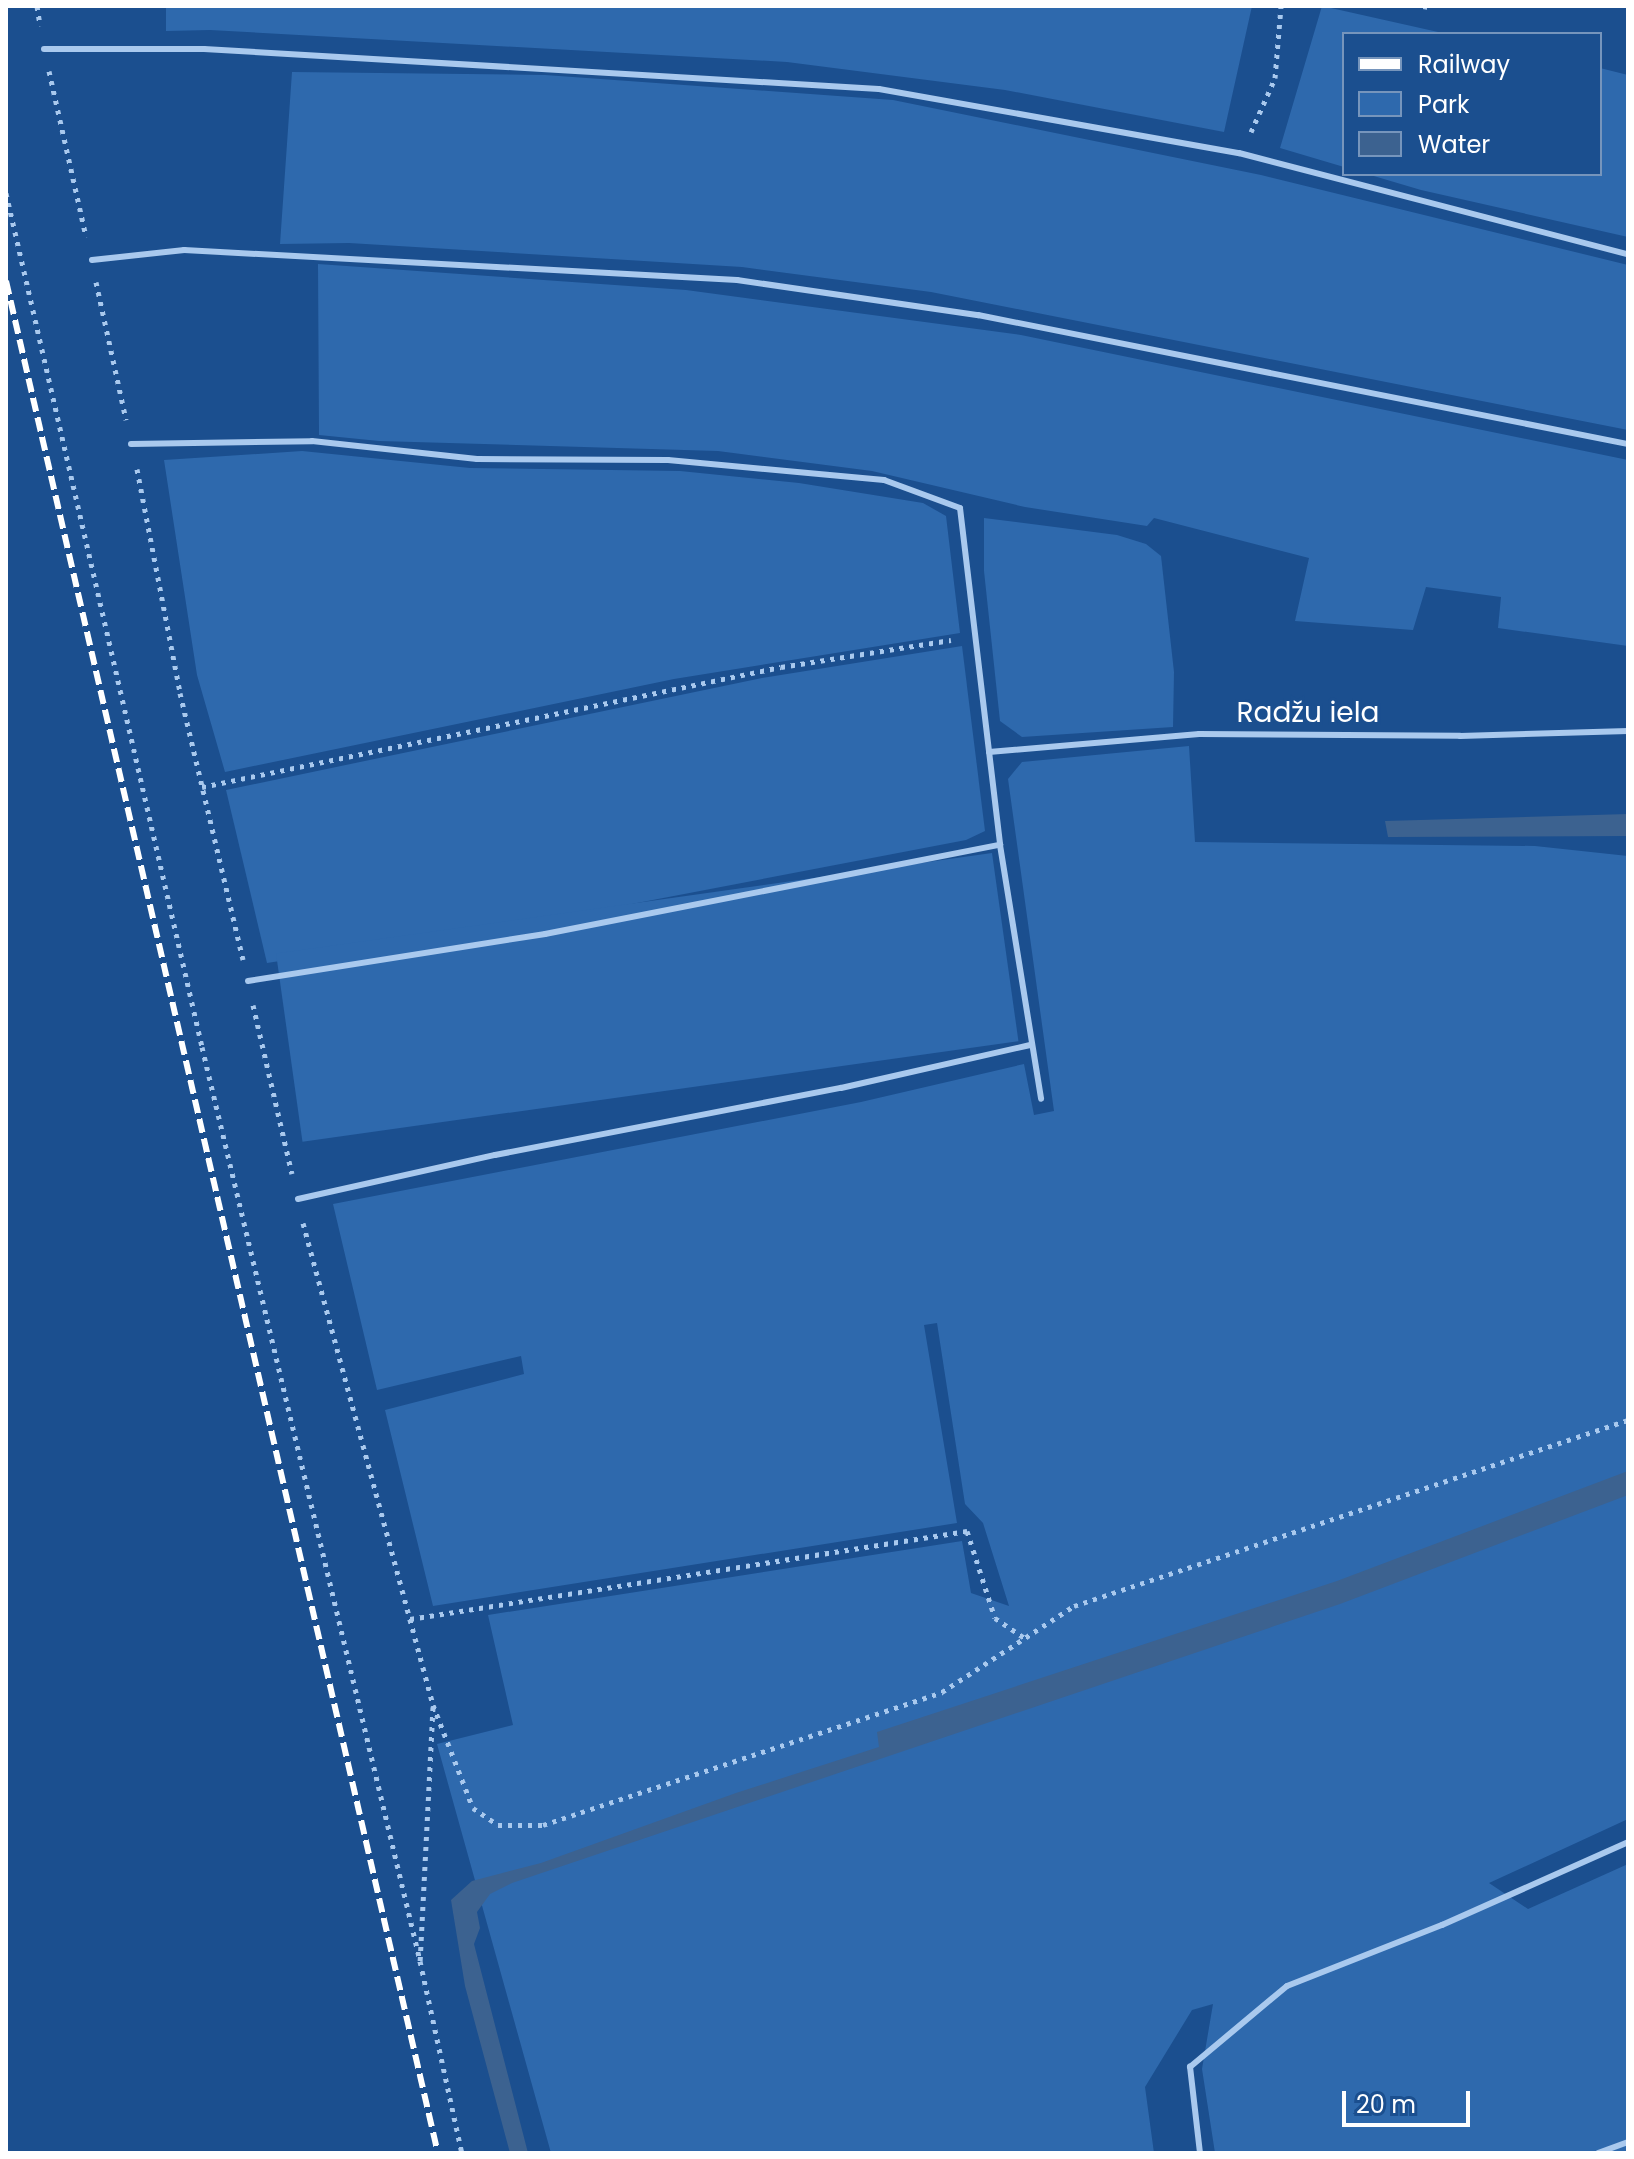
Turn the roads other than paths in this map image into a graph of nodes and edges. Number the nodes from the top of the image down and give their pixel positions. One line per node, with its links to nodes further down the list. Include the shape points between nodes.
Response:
1 (44, 49): 2 (lane, via 204,49 879,89 1239,153)
2 (1628, 254)
3 (92, 260): 5 (lane, via 184,250 737,280 978,315)
4 (131, 444): 7 (lane, via 312,441 477,459 668,460 884,480 960,508)
5 (1628, 444)
6 (1628, 731): 7 (lane, Radžu iela, via 1199,734)
7 (989, 752): 8 (lane)
8 (1000, 845): 9 (lane, via 545,934); 10 (lane)
9 (248, 981)
10 (1030, 1045): 11 (lane); 12 (lane)
11 (1041, 1099)
12 (298, 1199)
13 (1628, 1842): 15 (lane, via 1442,1925 1287,1986 1190,2067)
14 (1628, 2142): 16 (lane)
15 (1200, 2153)
16 (1598, 2153)

